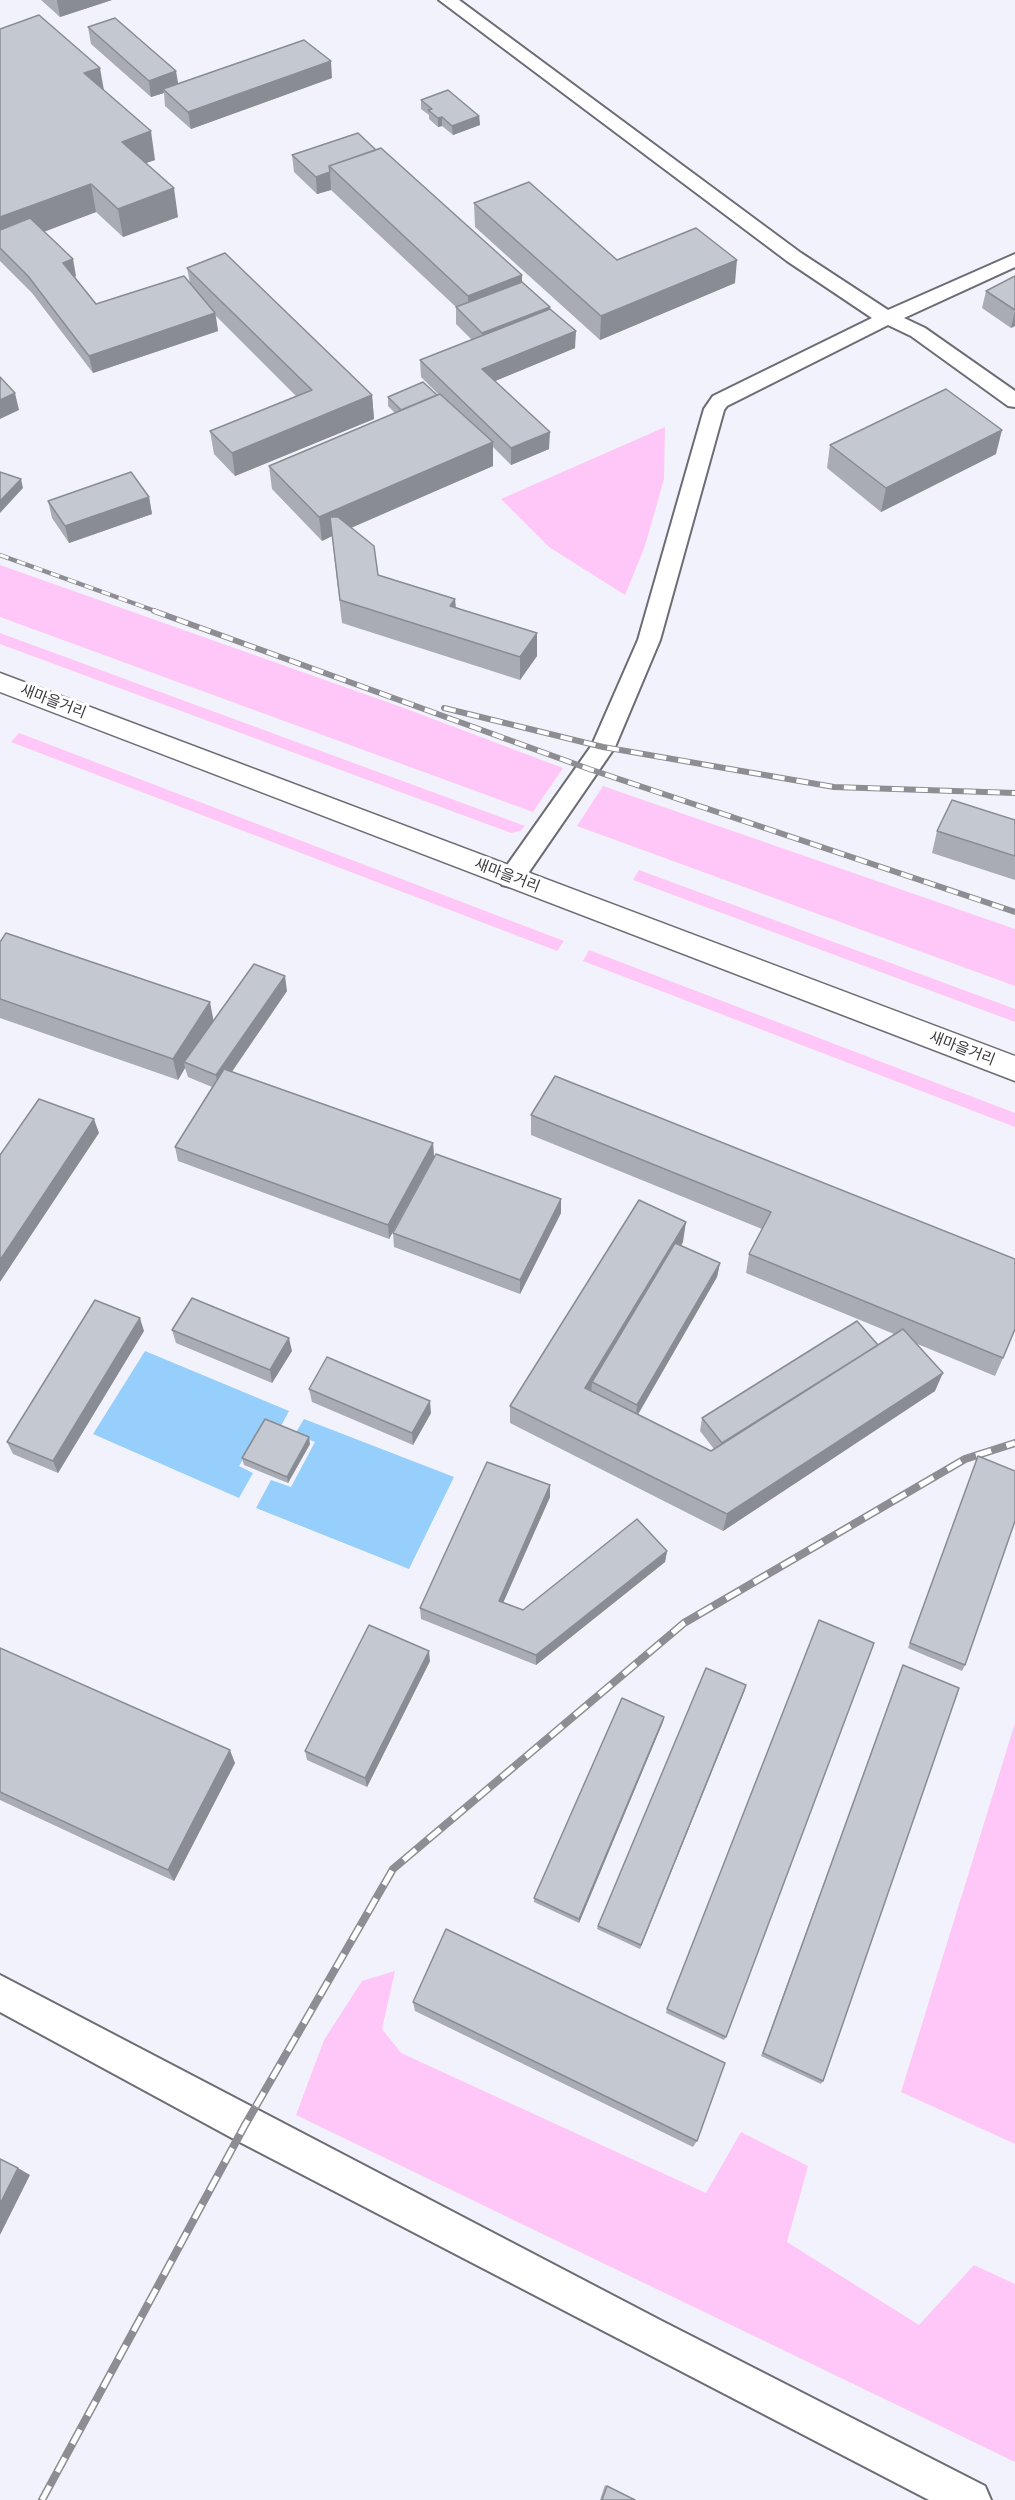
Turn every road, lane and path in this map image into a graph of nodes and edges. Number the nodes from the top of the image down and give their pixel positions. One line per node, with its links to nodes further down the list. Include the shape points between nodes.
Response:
1 (448, 0): 3 (lane, via 794,257 870,309)
2 (1015, 260): 3 (lane)
3 (889, 317): 4 (lane, via 918,332); 6 (lane, via 720,401 714,410 649,640 603,747)
4 (1015, 401)
5 (0, 682): 6 (main road, 새마을거리)
6 (511, 878): 7 (main road, 새마을거리)
7 (1015, 1069)
8 (0, 1993): 9 (lane, via 624,2323)
9 (971, 2500)

